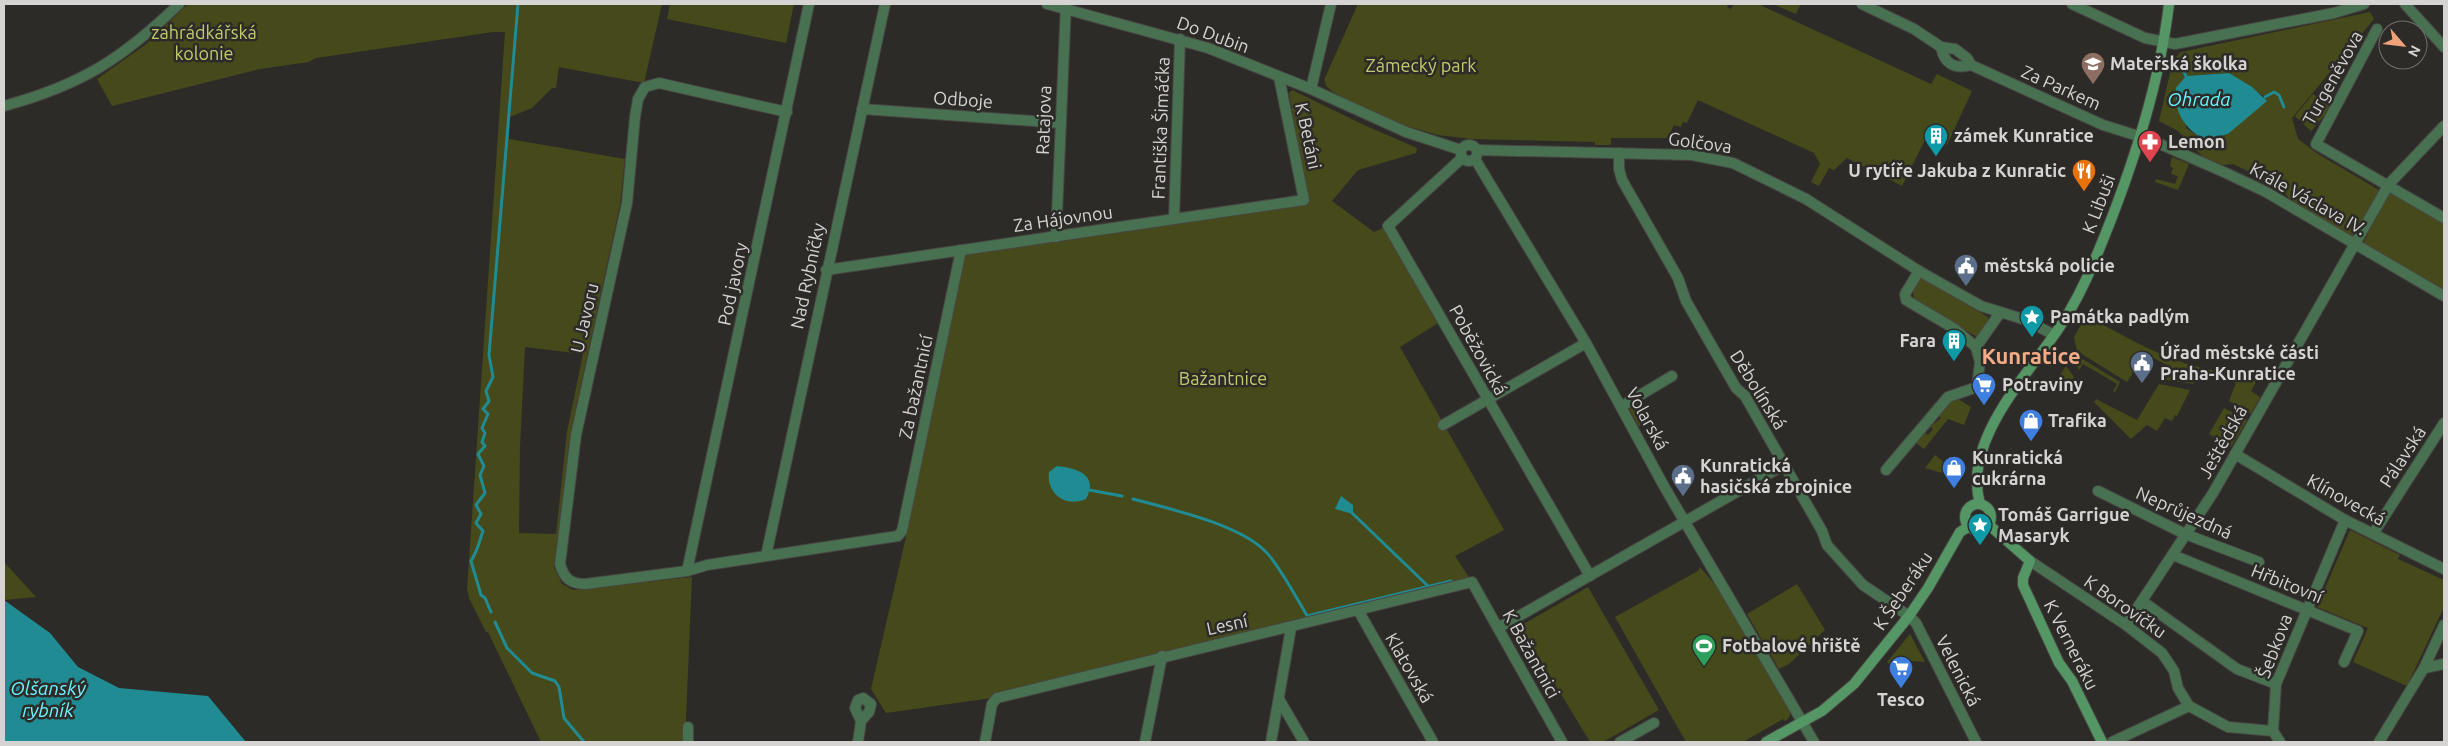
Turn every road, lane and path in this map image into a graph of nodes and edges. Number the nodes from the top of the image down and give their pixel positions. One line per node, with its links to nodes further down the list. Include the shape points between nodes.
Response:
1 (179, 4): 20 (street, via 151,31 110,62 49,93)
2 (809, 4): 22 (street, Pod javory)
3 (885, 4): 21 (street, Nad Rybníčky)
4 (1047, 4): 11 (street, Do Dubin)
5 (1331, 4): 19 (street, K Betáni)
6 (1862, 4): 15 (street, Za Parkem, via 1914,29)
7 (2072, 4): 14 (street)
8 (2169, 4): 14 (street, K Libuši)
9 (2364, 4): 14 (street, via 2200,41)
10 (2405, 4): 16 (street)
11 (1065, 6): 13 (street, Do Dubin); 23 (street, Ratajova)
12 (2377, 29): 29 (street, Turgeněvova, via 2316,144)
13 (1180, 38): 18 (street, Do Dubin); 32 (street, Františka Šimáčka)
14 (2162, 43): 25 (street, K Libuši)
15 (1941, 47): 17 (street, Za Parkem, via 1955,49 1967,58); 17 (street, Za Parkem, via 1942,56 1948,63 1956,67)
16 (2444, 47)
17 (1971, 66): 25 (street, Za Parkem, via 2103,125)
18 (1279, 77): 19 (street, Do Dubin); 30 (street, K Betáni)
19 (1311, 89): 27 (street)
20 (4, 106)
21 (862, 109): 23 (street, Odboje); 36 (street, Nad Rybníčky)
22 (787, 112): 65 (street, Pod javory); 65 (street, U Javoru, via 659,83 645,87 638,99 627,203 576,435 560,564 564,575 578,584)
23 (1060, 123): 33 (street, Ratajova)
24 (2444, 126): 29 (street, Ještědská)
25 (2140, 137): 34 (street, Krále Václava IV., via 2266,192); 40 (street, K Libuši, via 2096,258)
26 (1619, 153): 28 (street, Golčova); 37 (street, Golčova, via 1692,155 1733,163 1806,199); 49 (street, Děbolínská, via 1622,180 1722,364)
27 (1462, 154): 28 (street, via 1468,161); 28 (street, via 1469,144); 44 (street, Poběžovická, via 1388,226)
28 (1476, 154): 41 (street, Volarská)
29 (2389, 184): 31 (street, Turgeněvova); 34 (street, Ještědská)
30 (1304, 200): 32 (street, Za Hájovnou)
31 (2444, 218)
32 (1174, 219): 33 (street, Za Hájovnou)
33 (1056, 237): 35 (street, Za Hájovnou)
34 (2355, 244): 38 (street, Krále Václava IV.); 48 (street, Ještědská)
35 (961, 250): 36 (street, Za Hájovnou); 57 (street, Za bažantnicí)
36 (826, 270): 61 (street, Nad Rybníčky)
37 (1919, 270): 39 (street, Golčova, via 1981,306); 42 (street, via 1905,294 1906,300 1955,329)
38 (2444, 296)
39 (2000, 313): 40 (street, via 2026,320); 42 (street)
40 (2054, 336): 52 (street, K Libuši, via 1994,421 1976,477)
41 (1586, 343): 44 (street); 45 (street, Volarská)
42 (1976, 346): 50 (street, via 1980,362 1977,387 1948,397)
43 (1672, 376): 45 (street)
44 (1487, 399): 47 (street); 66 (street, Poběžovická)
45 (1622, 406): 54 (street, Volarská)
46 (2444, 422): 59 (street, Pálavská)
47 (1442, 425)
48 (2235, 454): 53 (street, Klínovecká); 58 (street, Ještědská)
49 (1784, 466): 54 (street); 71 (street, Děbolínská, via 1827,545 1865,587)
50 (1886, 470)
51 (2098, 491): 58 (street, Neprůjezdná)
52 (1980, 504): 55 (street, via 1990,512); 56 (street, via 1970,507 1966,513)
53 (2345, 520): 59 (street, Klínovecká); 69 (street, Šebkova)
54 (1686, 522): 66 (street); 84 (street, Volarská)
55 (1989, 525): 56 (street, via 1981,531); 62 (street, K Borovíčku)
56 (1968, 526): 71 (street, K Šeberáku, via 1960,532)
57 (902, 531): 61 (street, U Javoru, via 898,536)
58 (2186, 534): 60 (street, Ještědská); 63 (street, Neprůjezdná)
59 (2373, 534): 64 (street, Klínovecká)
60 (2173, 555): 68 (street, Ještědská); 69 (street, Hřbitovní)
61 (766, 556): 65 (street, U Javoru)
62 (2030, 561): 72 (street, K Borovíčku); 100 (street, K Verneráku, via 2023,585 2059,663 2072,681)
63 (2258, 562)
64 (2444, 569)
65 (687, 571)
66 (1590, 576): 75 (street)
67 (1472, 582): 70 (street, Lesní); 75 (street, K Bažantnici)
68 (2142, 601): 72 (street, Ještědská); 80 (street, via 2237,669)
69 (2306, 609): 77 (street, Hřbitovní, via 2358,631); 80 (street, Šebkova)
70 (1358, 610): 74 (street, Lesní); 94 (street, Klatovská)
71 (1909, 616): 84 (street, K Šeberáku, via 1854,684); 99 (street, Velenická, via 1916,623)
72 (2126, 625): 82 (street, K Borovíčku, via 2162,653 2174,670 2178,688)
73 (2444, 625): 79 (street)
74 (1291, 628): 76 (street, Lesní); 81 (street)
75 (1498, 628): 95 (street, K Bažantnici)
76 (1162, 656): 90 (street, Lesní, via 997,698 992,704); 91 (street)
77 (2344, 662)
78 (2444, 664): 79 (street)
79 (2424, 668): 103 (street)
80 (2276, 684): 87 (street, Šebkova)
81 (1279, 699): 92 (street); 93 (street)
82 (2189, 706): 87 (street, via 2228,727); 101 (street)
83 (861, 721): 89 (street)
84 (1804, 721): 97 (street, K Šeberáku); 98 (street, Volarská)
85 (1654, 723): 96 (street)
86 (688, 727): 88 (street)
87 (2273, 731): 102 (street)
88 (688, 742)
89 (858, 742)
90 (985, 742)
91 (1145, 742)
92 (1271, 742)
93 (1304, 742)
94 (1433, 742)
95 (1562, 742)
96 (1620, 742)
97 (1766, 742)
98 (1814, 742)
99 (1976, 742)
100 (2102, 742)
101 (2112, 742)
102 (2280, 742)
103 (2379, 742)

